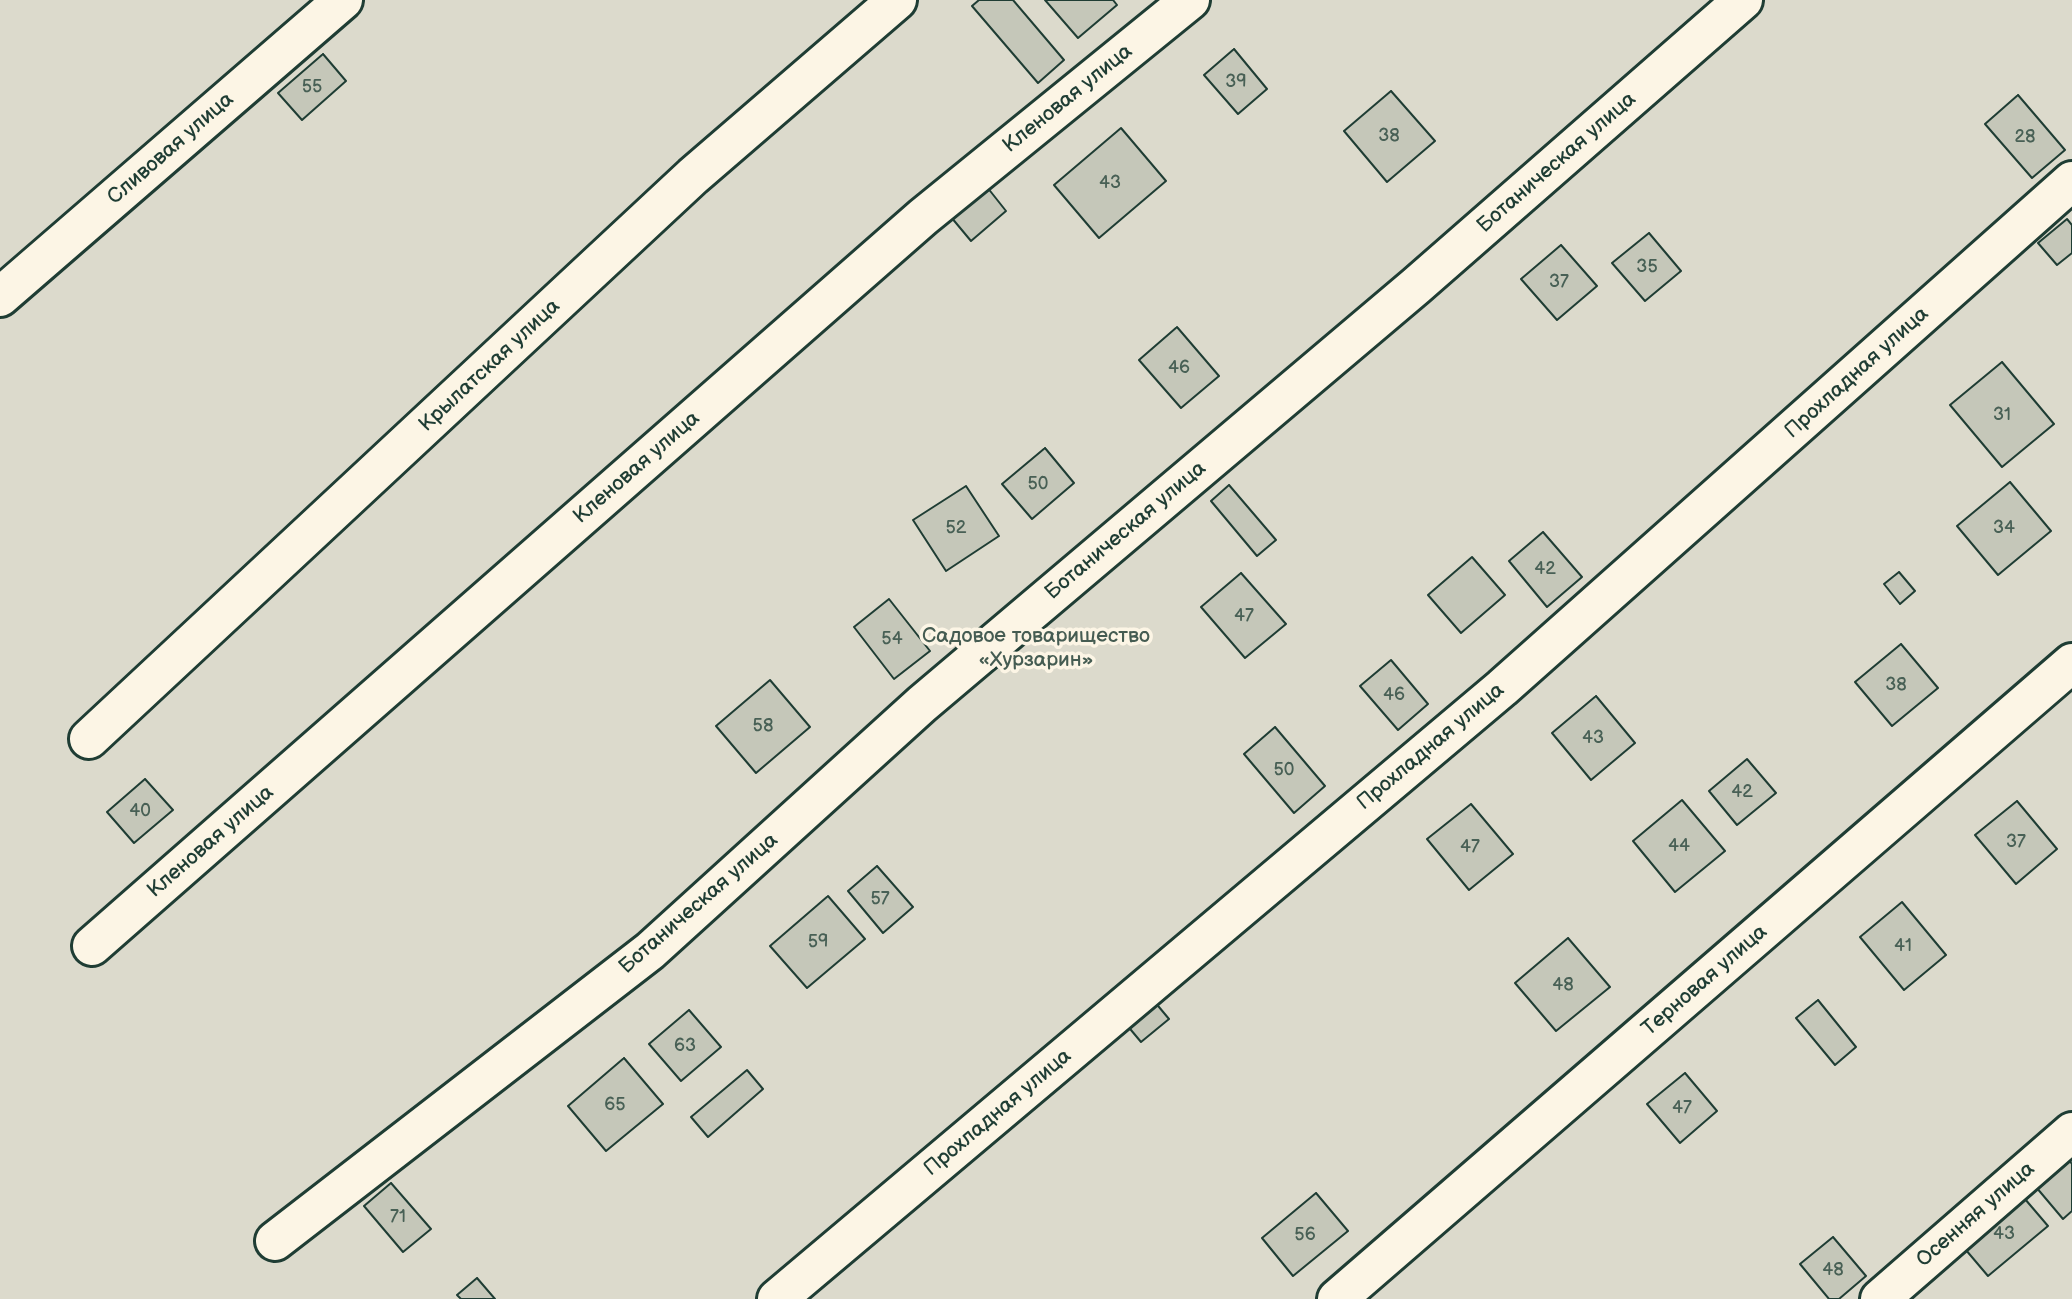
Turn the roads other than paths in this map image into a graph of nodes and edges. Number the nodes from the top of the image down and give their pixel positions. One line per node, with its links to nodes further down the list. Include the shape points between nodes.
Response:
1 (343, 0): 6 (street, Сливовая улица)
2 (897, 0): 8 (street, Крылатская улица, via 683,185)
3 (1190, 0): 9 (street, Кленовая улица, via 923,217)
4 (1744, 0): 11 (street, Ботаническая улица, via 1416,286 922,704 650,951)
5 (2072, 181): 12 (street, Прохладная улица, via 1502,688)
6 (0, 297)
7 (2072, 663): 13 (street, Терновая улица)
8 (89, 739)
9 (92, 946)
10 (2072, 1132): 14 (street, Осенняя улица)
11 (275, 1241)
12 (777, 1299)
13 (1337, 1299)
14 (1880, 1299)

